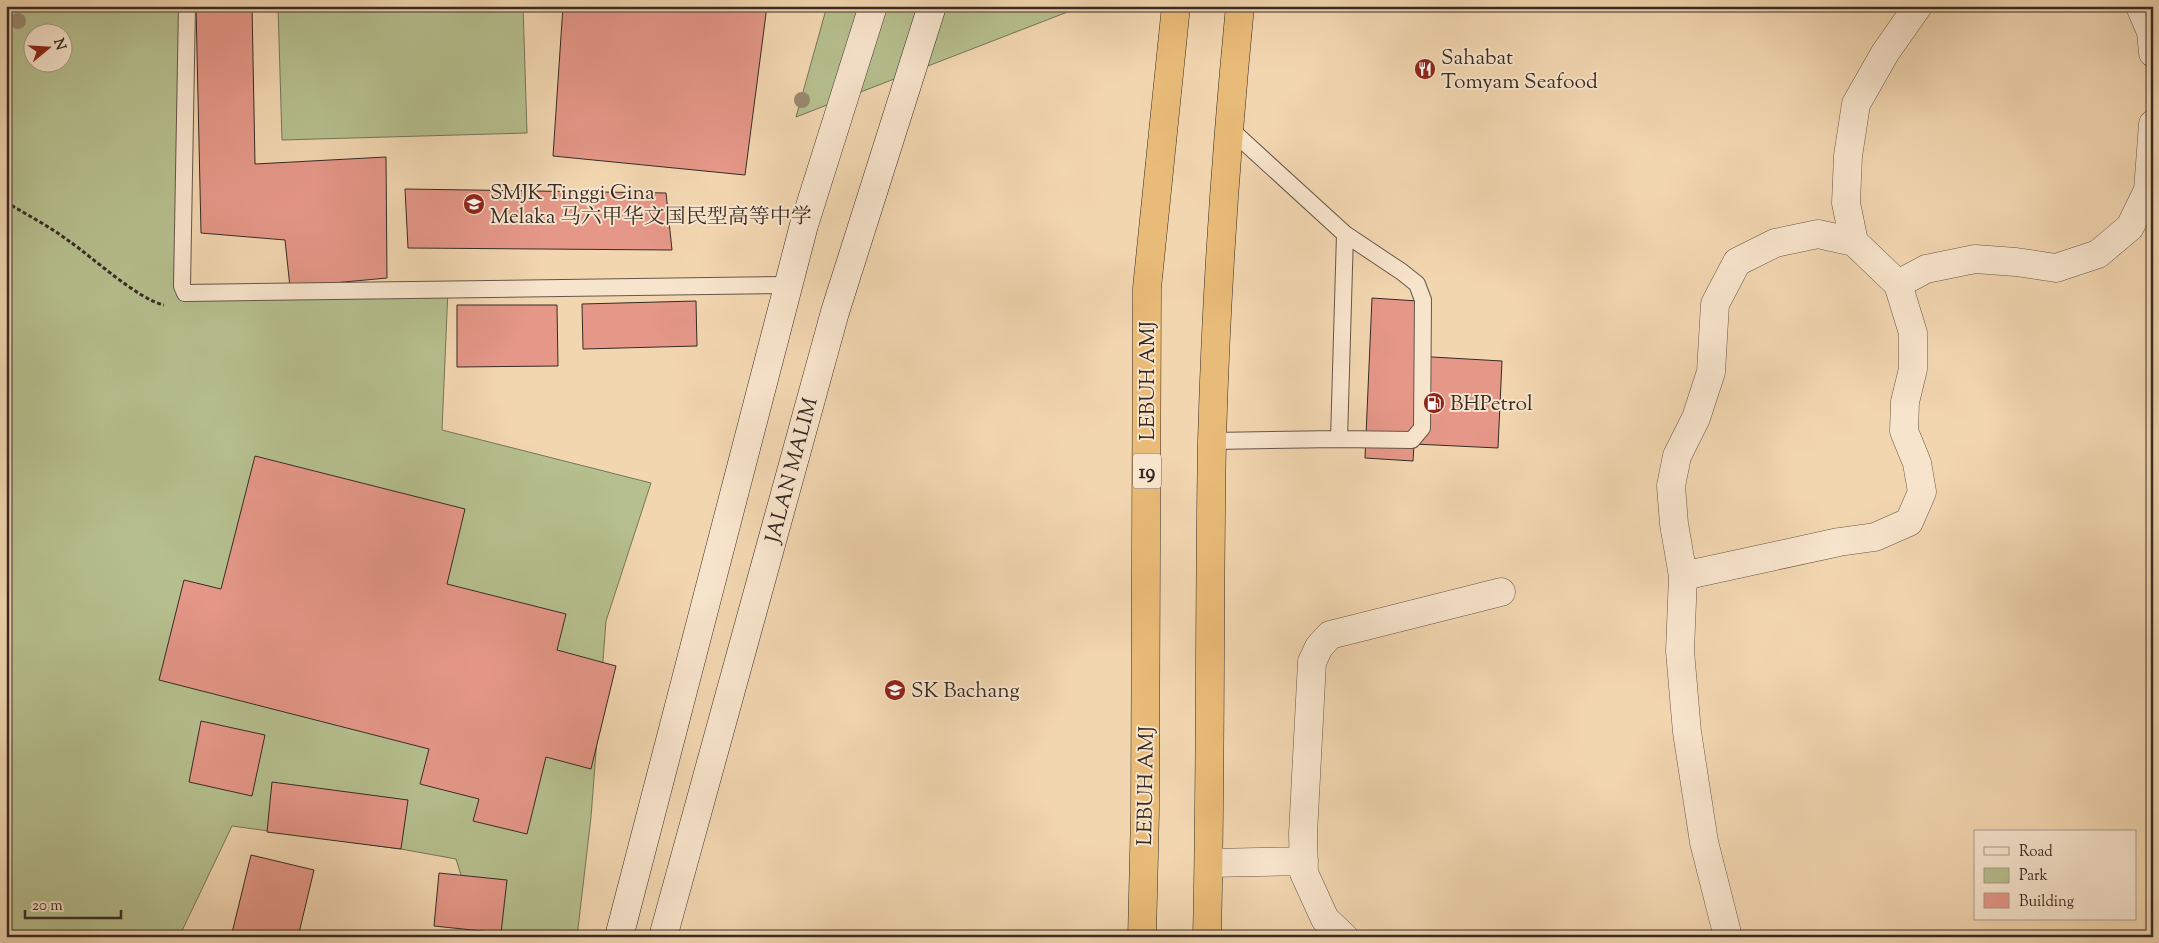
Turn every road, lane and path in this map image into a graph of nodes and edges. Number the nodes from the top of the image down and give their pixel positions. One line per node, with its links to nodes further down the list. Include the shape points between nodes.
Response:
1 (187, 6): 16 (lane, via 182,286)
2 (873, 6): 15 (street)
3 (932, 6): 24 (street, JALAN MALIM, via 834,312)
4 (1176, 6): 25 (highway, LEBUH AMJ / 19, via 1147,288)
5 (1240, 6): 10 (highway)
6 (1918, 6): 13 (street, via 1885,53 1856,104 1848,156 1846,204)
7 (2140, 6): 8 (street, via 2151,32)
8 (2153, 53)
9 (2153, 124): 14 (street, via 2148,190 2130,227 2098,254 2056,268 1975,260 1926,269)
10 (1229, 128): 12 (lane); 18 (highway, via 1219,263)
11 (6, 202): 16 (path, via 67,239 156,303 172,304)
12 (1345, 234): 17 (lane); 17 (lane, via 1417,284 1423,300 1422,428 1412,440)
13 (1854, 242): 14 (street); 19 (street, via 1818,234 1775,242 1737,262 1715,304 1711,372 1696,418 1677,456 1672,486 1674,524)
14 (1898, 284): 19 (street, via 1913,333 1904,431 1917,463 1922,492 1909,522 1875,537)
15 (788, 285): 16 (lane); 23 (street)
16 (185, 293)
17 (1339, 439): 18 (lane)
18 (1212, 441): 22 (highway)
19 (1683, 576): 28 (street, via 1680,651 1687,732 1704,842)
20 (1501, 592): 21 (street, via 1346,630 1330,635 1319,647 1312,662)
21 (1304, 861): 22 (street); 27 (street, via 1304,873 1325,919)
22 (1209, 863): 26 (highway)
23 (619, 937)
24 (662, 937)
25 (1142, 937)
26 (1207, 937)
27 (1344, 937)
28 (1728, 937)

